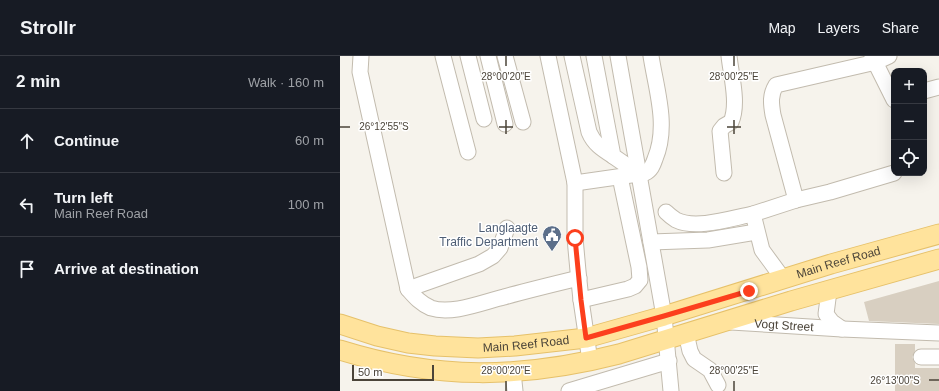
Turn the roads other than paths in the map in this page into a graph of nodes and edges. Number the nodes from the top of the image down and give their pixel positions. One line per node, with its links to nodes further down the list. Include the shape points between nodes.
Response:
1 (361, 56): 36 (street, via 360,72)
2 (443, 56): 19 (street)
3 (468, 56): 16 (street)
4 (488, 56): 18 (street)
5 (505, 56): 17 (street)
6 (548, 56): 25 (street)
7 (572, 56): 20 (street, via 589,132 600,148)
8 (594, 56): 20 (street)
9 (618, 56): 22 (street)
10 (651, 56): 22 (street, via 662,127 661,142 652,167)
11 (728, 56): 21 (street, via 734,92 734,117 720,131)
12 (879, 58): 15 (street); 26 (street, via 776,85 771,100 773,115)
13 (939, 87): 14 (street)
14 (927, 90)
15 (891, 91)
16 (484, 119)
17 (523, 122)
18 (505, 124)
19 (468, 152)
20 (613, 156): 22 (street)
21 (724, 173)
22 (639, 174): 24 (street); 32 (street)
23 (891, 174): 26 (street)
24 (620, 177): 25 (street); 38 (street, via 640,280 635,286)
25 (575, 183): 34 (street)
26 (796, 200): 28 (street)
27 (666, 212): 28 (street, via 677,220 699,224)
28 (753, 214): 30 (street)
29 (507, 228): 36 (street, via 500,248 493,256 479,264)
30 (756, 232): 32 (street, via 708,240); 35 (street, via 762,250)
31 (939, 234): 35 (main road, Main Reef Road)
32 (651, 242): 40 (street)
33 (939, 259): 37 (main road, Main Reef Road)
34 (578, 278): 36 (street, via 501,297 483,304 450,310 433,308 418,301); 38 (street)
35 (784, 280): 39 (main road); 40 (main road, Main Reef Road)
36 (408, 289)
37 (829, 290): 39 (main road, Main Reef Road); 43 (street, Vogt Street, via 826,314)
38 (581, 300): 46 (street)
39 (791, 301): 41 (main road, Main Reef Road)
40 (664, 316): 46 (main road, Main Reef Road); 47 (street)
41 (724, 321): 43 (street, Vogt Street); 44 (main road, Main Reef Road)
42 (340, 324): 46 (main road, Main Reef Road, via 408,343 442,346 515,346)
43 (842, 329): 45 (street, Vogt Street)
44 (686, 333): 47 (main road, Main Reef Road); 54 (street, via 694,359 710,370)
45 (939, 333)
46 (586, 338): 51 (street)
47 (667, 339): 51 (main road, Main Reef Road); 52 (street)
48 (340, 350): 53 (main road, Main Reef Road, via 421,369 461,373)
49 (921, 357): 50 (street)
50 (939, 357)
51 (590, 361): 53 (main road, Main Reef Road)
52 (669, 361): 56 (street); 57 (street)
53 (513, 372): 55 (street)
54 (718, 385)
55 (515, 391)
56 (569, 391)
57 (671, 391)

